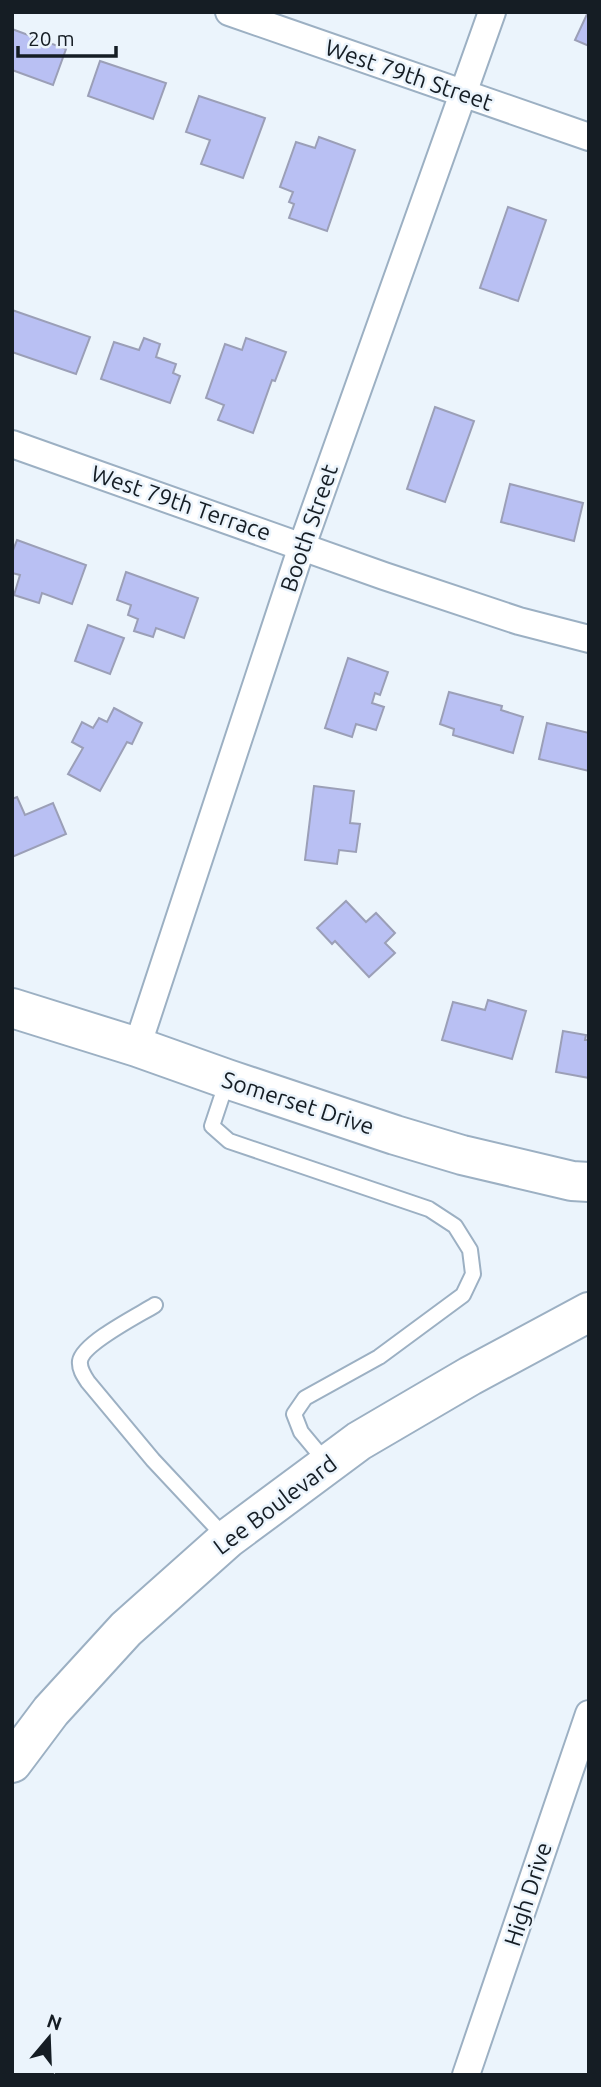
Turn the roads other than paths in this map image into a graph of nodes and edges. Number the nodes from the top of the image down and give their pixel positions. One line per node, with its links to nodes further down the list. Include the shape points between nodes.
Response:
1 (229, 12): 3 (street, West 79th Street)
2 (492, 12): 3 (street, Booth Street)
3 (462, 95): 4 (street, West 79th Street); 6 (street, Booth Street)
4 (589, 137)
5 (12, 444): 6 (street, West 79th Terrace)
6 (302, 546): 7 (street, West 79th Terrace, via 519,621); 9 (street, Booth Street)
7 (589, 639)
8 (12, 1008): 9 (street, Somerset Drive)
9 (137, 1047): 10 (street, Somerset Drive)
10 (227, 1079): 11 (street, Somerset Drive, via 448,1151); 14 (lane, via 212,1126 229,1141 429,1209 455,1226 470,1250 473,1274 463,1295 379,1357 305,1398 294,1414 300,1432)
11 (583, 1186)
12 (155, 1305): 15 (lane, via 88,1347 80,1360 82,1371 153,1460)
13 (589, 1312): 14 (street, Lee Boulevard, via 470,1376)
14 (328, 1464): 15 (street, Lee Boulevard)
15 (227, 1539): 17 (street, Lee Boulevard, via 125,1629 51,1711)
16 (589, 1714): 18 (street, High Drive)
17 (12, 1763)
18 (466, 2075)

